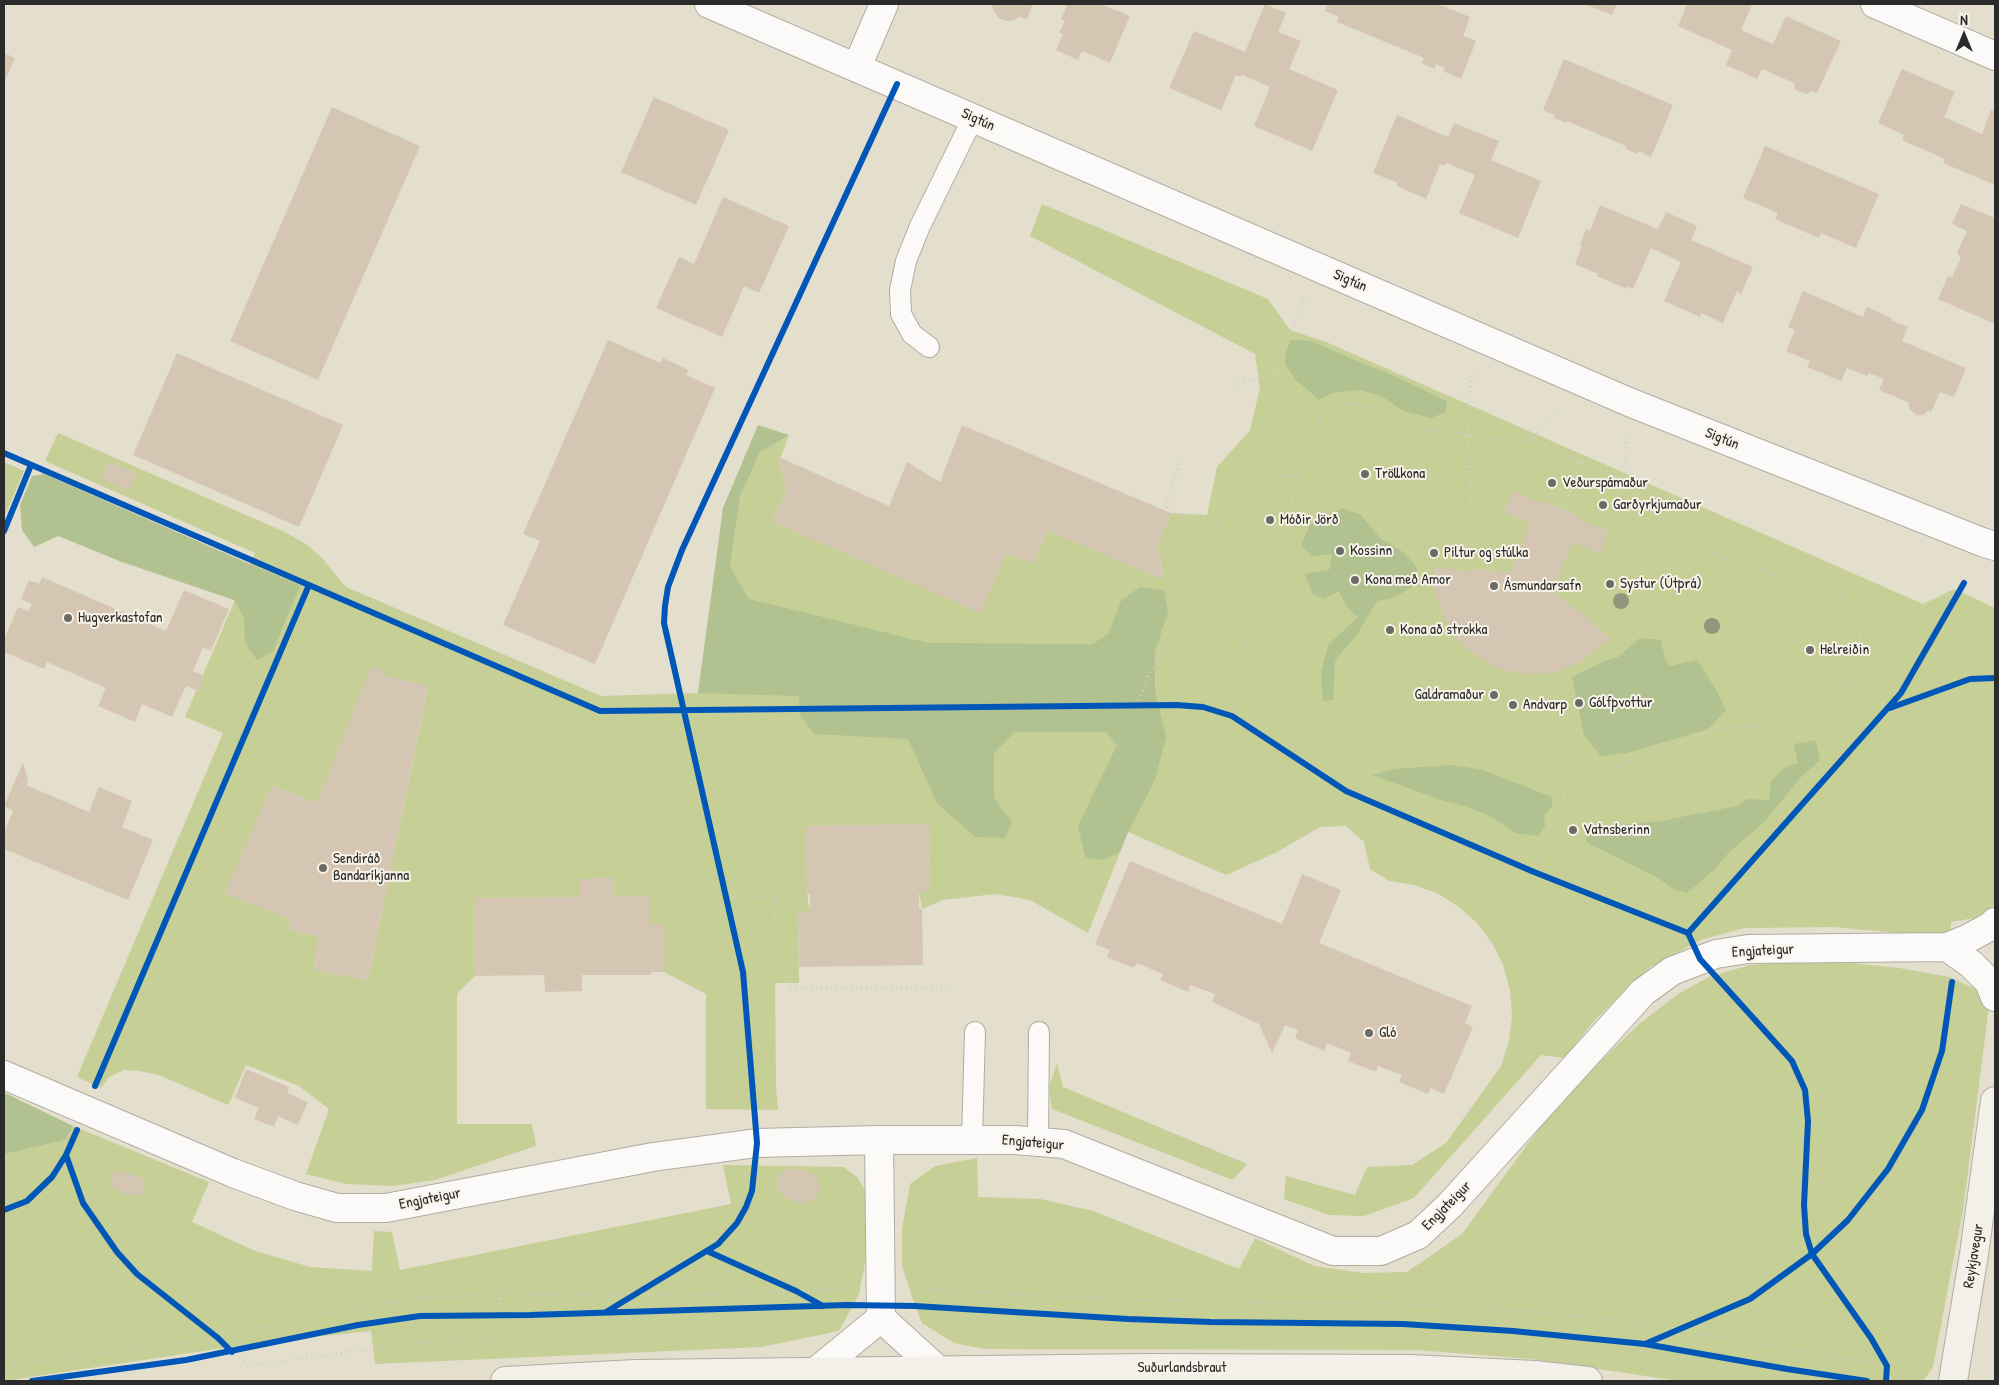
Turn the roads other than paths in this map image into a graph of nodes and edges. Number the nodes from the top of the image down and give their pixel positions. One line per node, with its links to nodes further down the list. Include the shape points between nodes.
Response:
1 (709, 4): 5 (street, Sigtún)
2 (884, 4): 5 (street)
3 (1875, 4): 4 (street)
4 (1995, 56)
5 (857, 67): 6 (street, Sigtún)
6 (973, 118): 7 (lane, via 920,226 906,261 900,290 901,314 912,334); 8 (street, Sigtún, via 1629,402)
7 (929, 348)
8 (1995, 546)
9 (1995, 922): 10 (street, Engjateigur, via 1967,940)
10 (1947, 947): 11 (street, via 1989,982); 18 (street, Engjateigur, via 1748,949 1716,954 1672,971 1644,992 1450,1205 1418,1235 1380,1251 1333,1251 1064,1144)
11 (1995, 997)
12 (975, 1032): 17 (lane)
13 (1039, 1032): 18 (lane)
14 (4, 1075): 16 (street, Engjateigur, via 233,1173 336,1208 386,1208 701,1149 757,1143)
15 (1995, 1101): 26 (main road, Reykjavegur)
16 (879, 1140): 17 (street, Engjateigur); 19 (street)
17 (972, 1140): 18 (street, Engjateigur)
18 (1038, 1142)
19 (881, 1318): 21 (street); 22 (street)
20 (1150, 1368): 21 (main road, Suðurlandsbraut); 24 (main road); 25 (main road, Suðurlandsbraut, via 1410,1369)
21 (938, 1370): 22 (main road, Suðurlandsbraut)
22 (815, 1372): 23 (main road, Suðurlandsbraut, via 635,1374)
23 (505, 1381)
24 (1120, 1381)
25 (1588, 1381)
26 (1953, 1381)

